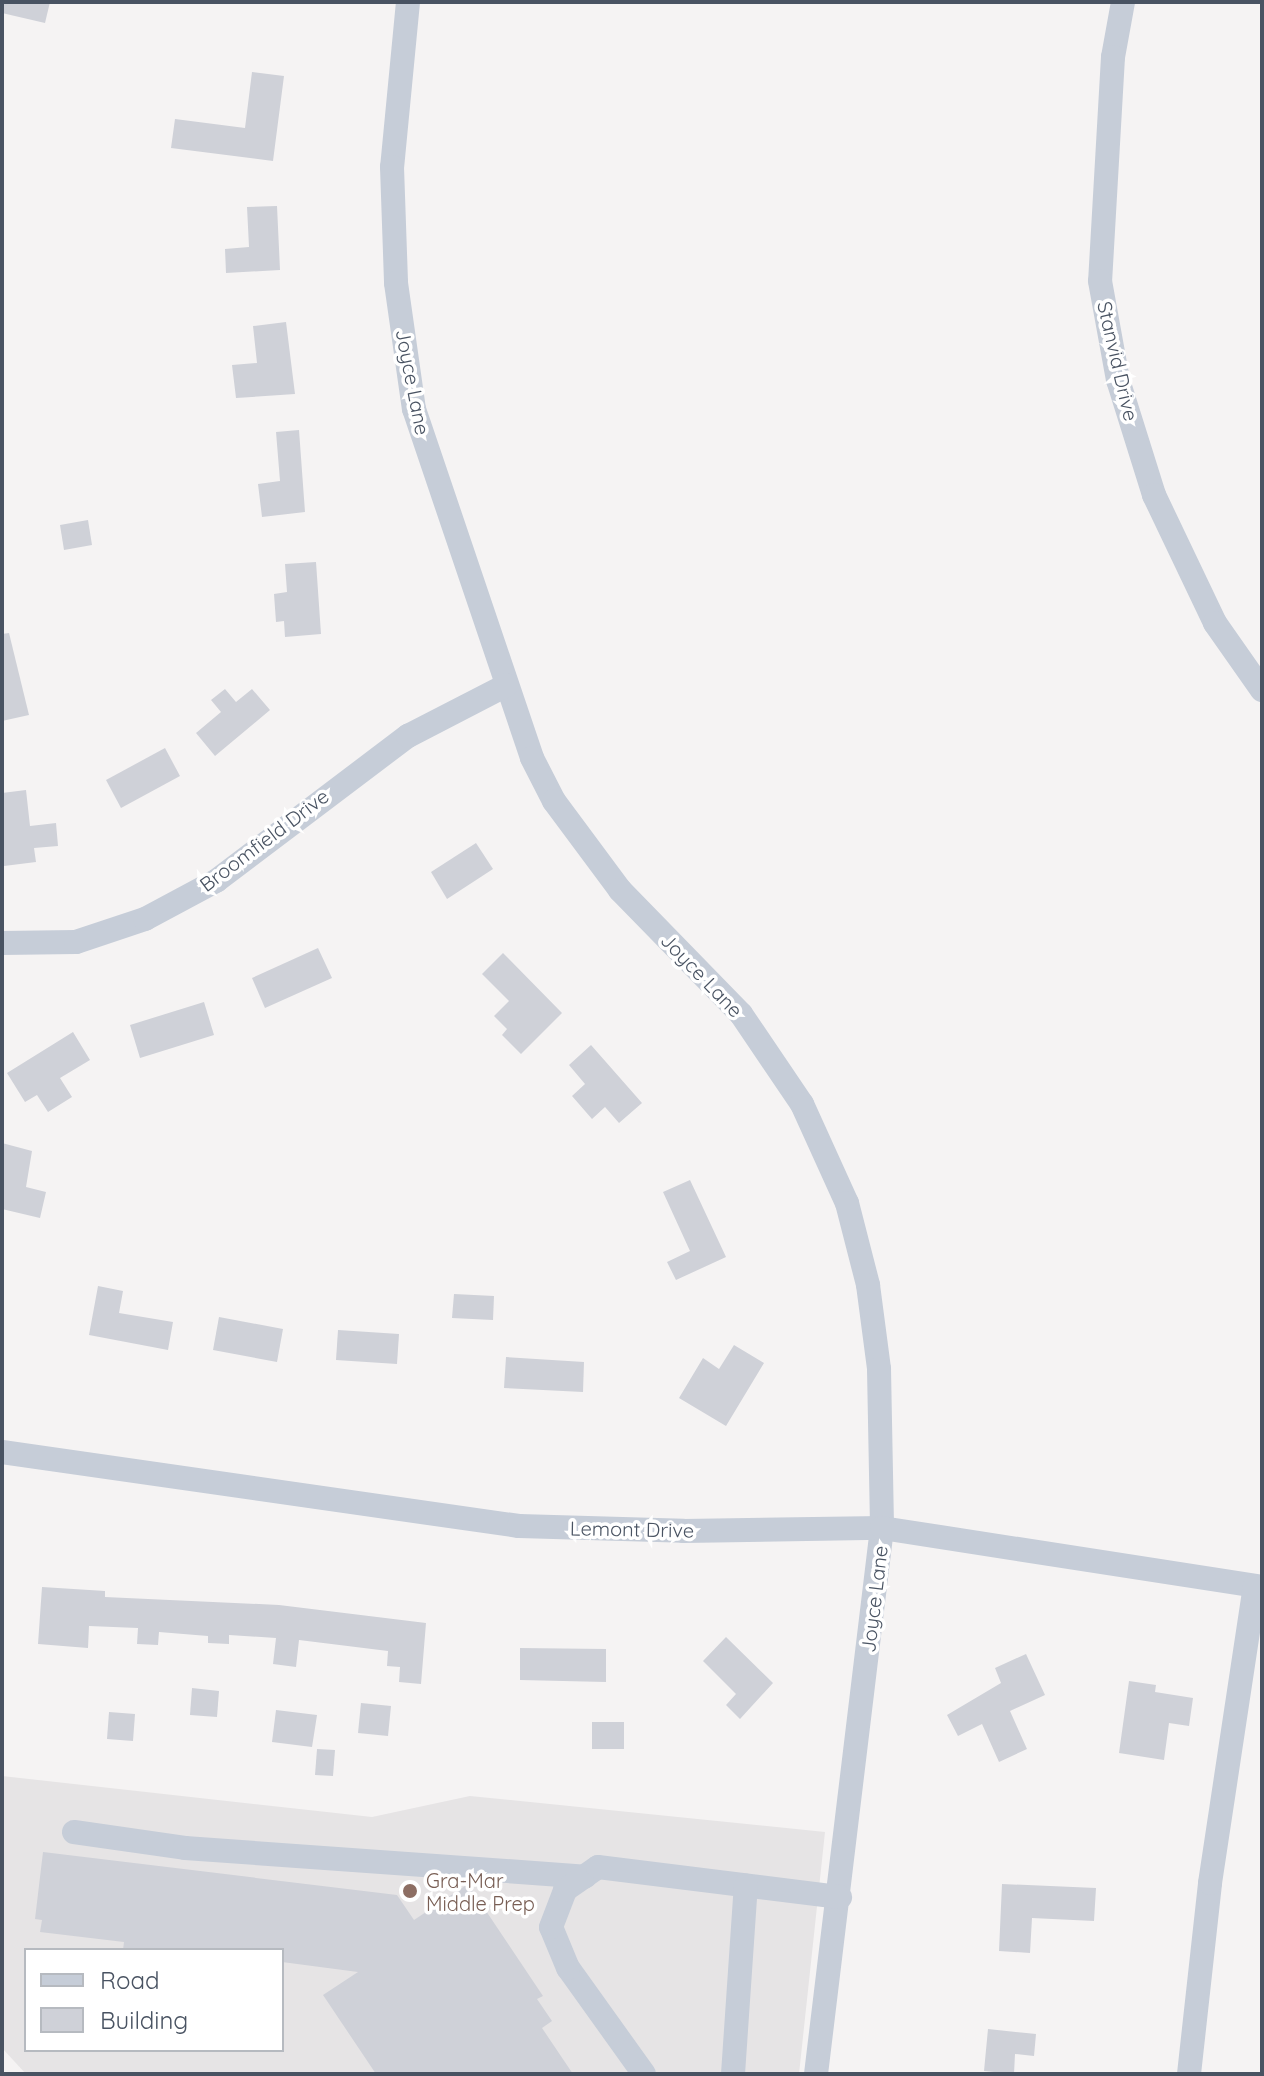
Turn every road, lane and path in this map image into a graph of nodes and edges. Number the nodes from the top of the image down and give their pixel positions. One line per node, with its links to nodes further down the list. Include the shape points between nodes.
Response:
1 (408, 2): 3 (street, Joyce Lane, via 392,167 396,283 414,409)
2 (1123, 2): 4 (street, Stanvid Drive, via 1113,57 1100,281 1118,380 1154,495 1215,623)
3 (507, 685): 5 (street, Broomfield Drive, via 408,736 216,881 145,919 76,942); 7 (street, Joyce Lane, via 532,758 554,801 620,890 741,1014 802,1104 847,1203 868,1285 879,1369)
4 (1262, 690)
5 (2, 943)
6 (2, 1452): 7 (street, Lemont Drive, via 120,1473 519,1526 683,1531)
7 (882, 1528): 8 (street, Lemont Drive); 12 (street, Joyce Lane)
8 (1258, 1586): 16 (street, via 1210,1883)
9 (74, 1832): 10 (street, via 185,1848)
10 (585, 1877): 11 (street, via 598,1867); 13 (street, via 565,1890 551,1927 568,1968)
11 (746, 1885): 12 (street); 14 (street)
12 (840, 1897): 15 (street, Joyce Lane)
13 (644, 2074)
14 (733, 2074)
15 (816, 2074)
16 (1189, 2074)

